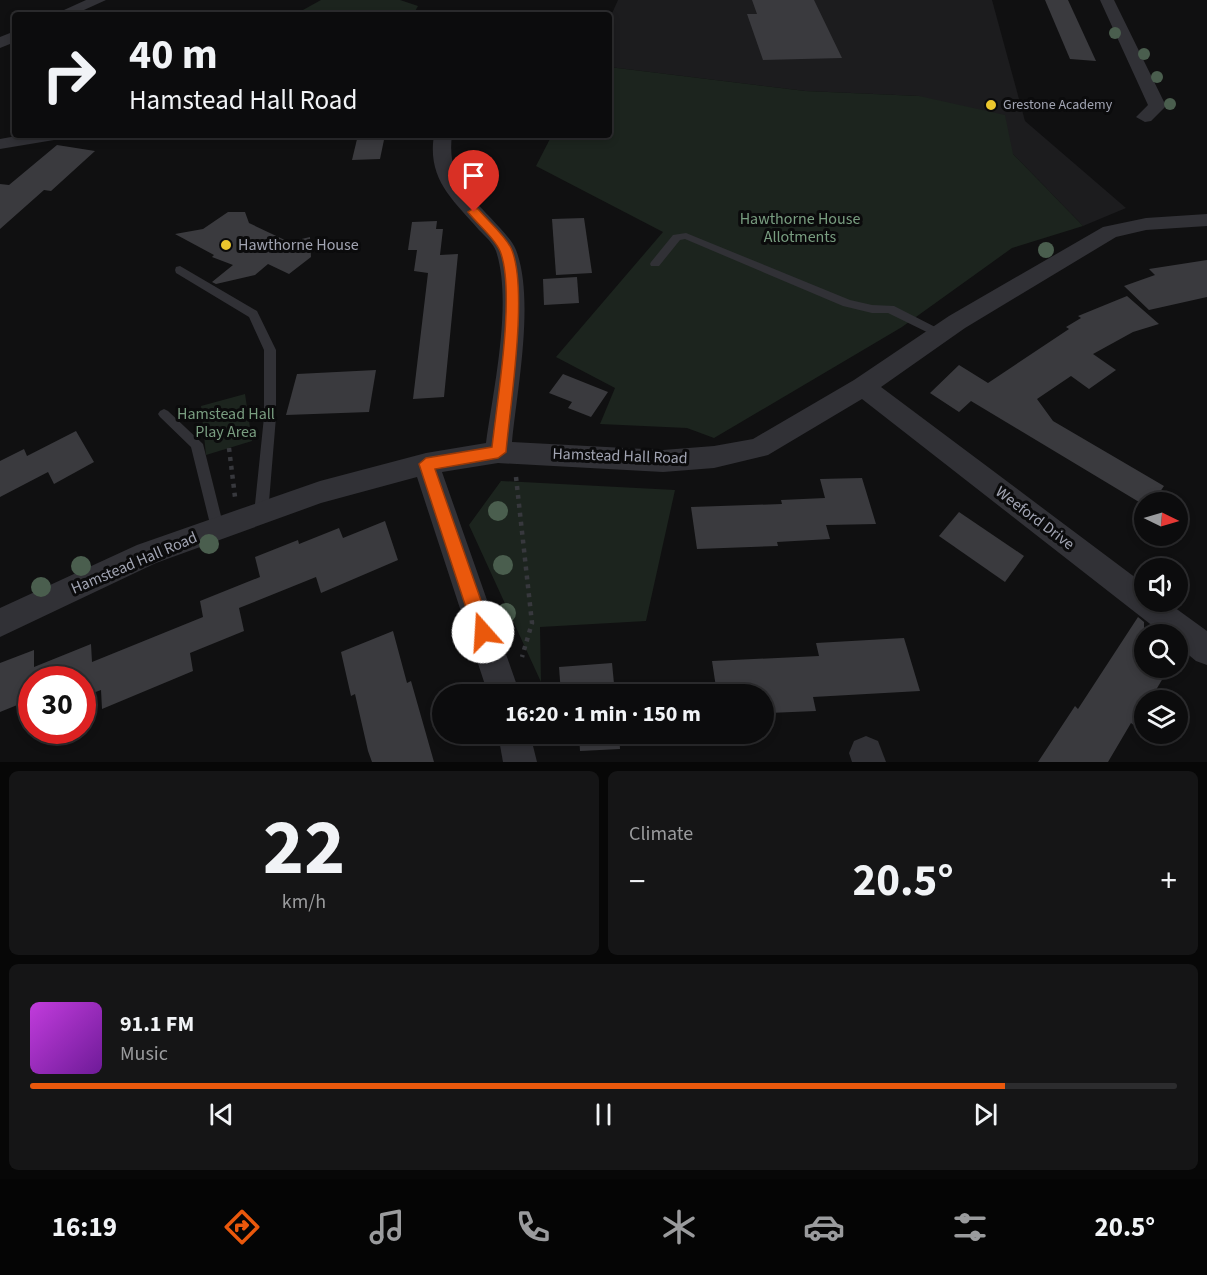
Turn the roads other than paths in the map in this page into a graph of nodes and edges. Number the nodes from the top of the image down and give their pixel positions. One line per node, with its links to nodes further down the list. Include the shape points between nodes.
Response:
1 (99, 0): 3 (street)
2 (1107, 0): 4 (street, via 1157,106)
3 (68, 12)
4 (1145, 117)
5 (36, 138): 7 (street)
6 (442, 138): 14 (street, via 439,150 443,171 458,196 505,248 511,276)
7 (0, 144)
8 (1207, 220): 11 (street, Hamstead Hall Road, via 1110,231)
9 (655, 264): 11 (lane, via 680,235 847,303 890,309)
10 (180, 270): 16 (lane, via 253,314 270,350 270,417)
11 (939, 334): 12 (street, Hamstead Hall Road)
12 (863, 387): 14 (street, Hamstead Hall Road, via 759,448 714,457 663,461); 18 (street, Weeford Drive)
13 (164, 414): 16 (lane, via 197,444)
14 (506, 452): 15 (street, Hamstead Hall Road)
15 (426, 464): 16 (street, Hamstead Hall Road, via 320,492); 19 (street)
16 (239, 521): 17 (street, Hamstead Hall Road, via 147,554)
17 (0, 623)
18 (1207, 650)
19 (501, 684)
20 (516, 744): 21 (street)
21 (520, 762)

